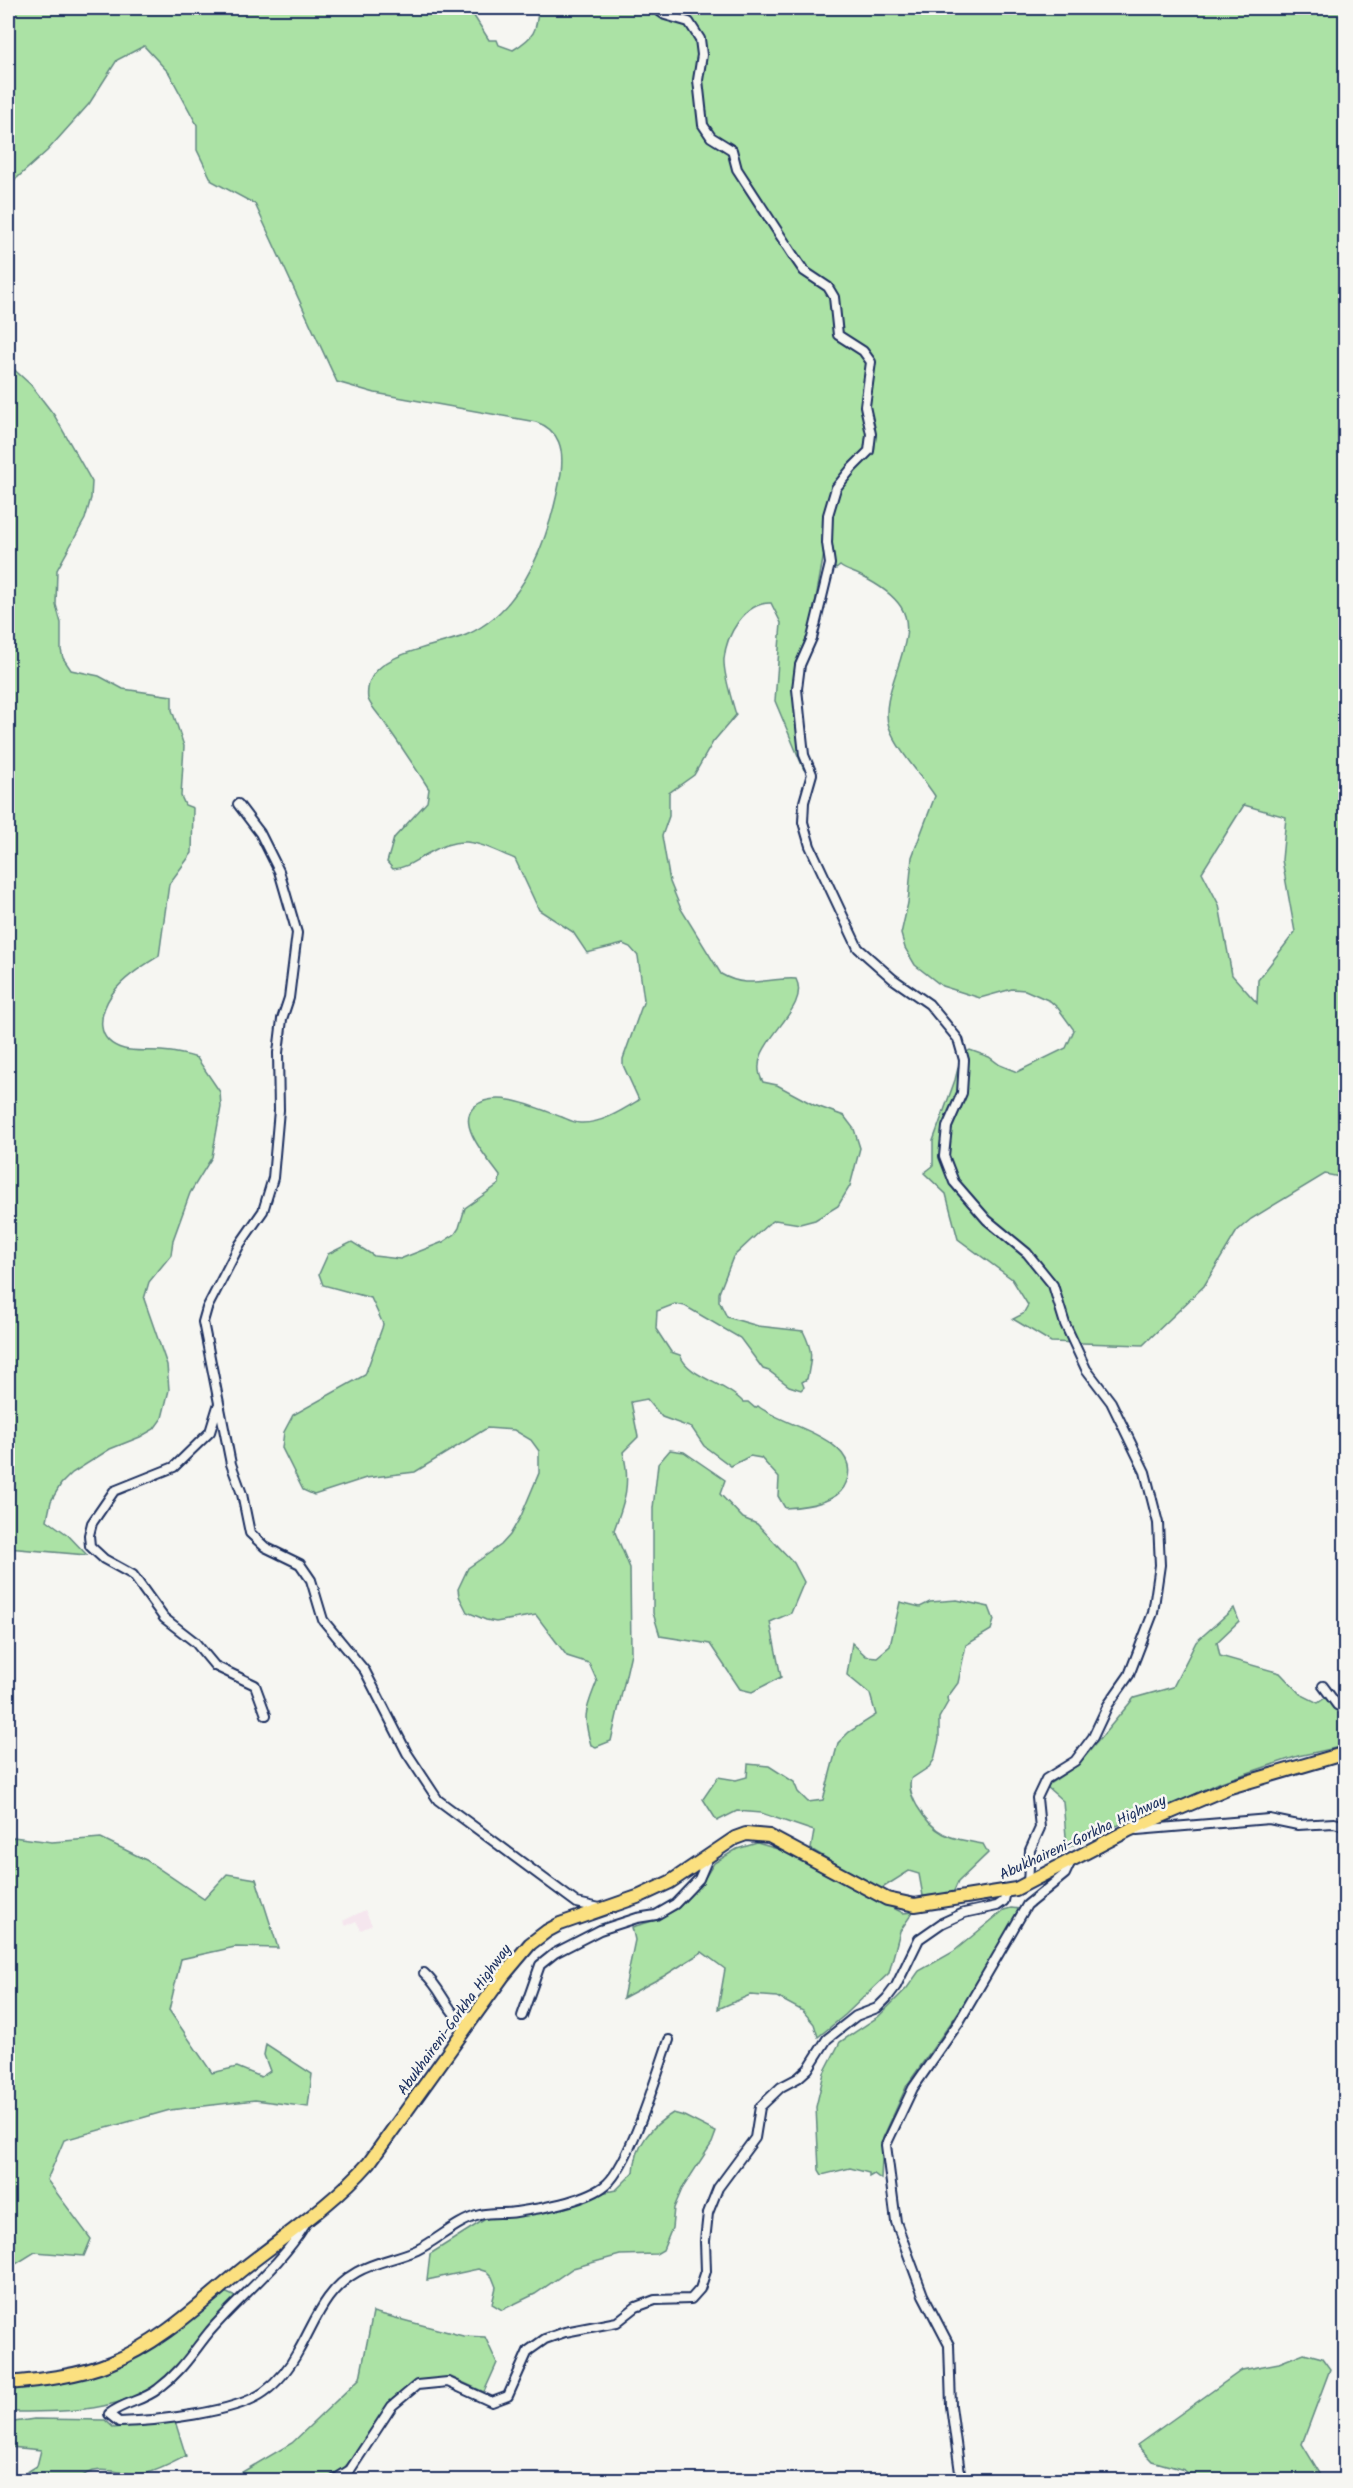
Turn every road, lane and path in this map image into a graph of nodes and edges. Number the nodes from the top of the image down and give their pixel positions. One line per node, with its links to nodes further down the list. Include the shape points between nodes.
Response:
1 (655, 8): 12 (street, via 689,22 700,39 698,80 703,125 711,137 732,150 737,169 804,271 828,287 834,297 838,335 863,351 871,362 865,406 871,434 869,451 836,488 828,515 830,564 812,638 800,664 797,688 804,755 812,774 803,822 810,846 858,948 930,1004 958,1039 964,1060 962,1093 947,1127 944,1156 954,1182 987,1220 1027,1253 1053,1285 1065,1324 1086,1369 1112,1402 1145,1472 1158,1523 1160,1565 1153,1613 1129,1675 1093,1737 1075,1761 1046,1779 1037,1798 1040,1827 1030,1850)
2 (238, 804): 3 (street, via 260,833 279,871 297,933 278,1053 279,1110 273,1178 263,1210 240,1244 203,1322)
3 (219, 1404): 6 (street, via 210,1432 174,1467 114,1491 93,1523 90,1546 133,1575 164,1618 195,1642 215,1666 255,1685); 14 (street, via 250,1533 265,1547 300,1564 311,1580 323,1620 365,1671 407,1753 438,1800 577,1903)
4 (1323, 1686): 5 (street, via 1337,1705)
5 (1346, 1710)
6 (266, 1714)
7 (1346, 1753): 9 (main road, Abukhaireni-Gorkha Highway, via 1230,1787)
8 (1346, 1826): 9 (street, via 1298,1825 1269,1819)
9 (1129, 1830): 11 (main road, Abukhaireni-Gorkha Highway)
10 (710, 1854): 13 (main road, Abukhaireni-Gorkha Highway, via 735,1838 758,1834 788,1844 887,1899 903,1903 915,1905); 14 (main road, Abukhaireni-Gorkha Highway, via 670,1881); 17 (street, via 699,1879 675,1904 656,1915 600,1930 540,1965)
11 (1072, 1860): 12 (main road, Abukhaireni-Gorkha Highway); 22 (street, via 1065,1874 1028,1905 959,2022 913,2088 886,2145 896,2222 922,2295 949,2345 951,2406)
12 (1029, 1883): 13 (main road, Abukhaireni-Gorkha Highway)
13 (1006, 1892): 21 (street, via 997,1906 950,1920 919,1939 887,1998 827,2039 803,2073 780,2087 760,2107 755,2138 718,2188 708,2213 706,2271 700,2289 691,2299 655,2300 636,2307 617,2322 545,2339 528,2351 508,2396 492,2402 448,2382 417,2385 392,2406 350,2470)
14 (604, 1909): 16 (main road, Abukhaireni-Gorkha Highway, via 560,1924 530,1944)
15 (424, 1974): 16 (street, via 438,1985 457,2017)
16 (475, 2015): 19 (main road, Abukhaireni-Gorkha Highway, via 369,2163)
17 (522, 2016)
18 (669, 2040): 19 (street, via 627,2155 616,2175 602,2188 565,2202 480,2214 418,2249 357,2272 328,2295 298,2352 262,2394 206,2412 153,2421 119,2422 109,2414 157,2390 186,2365 210,2331 292,2247)
19 (308, 2221): 20 (main road, Abukhaireni-Gorkha Highway, via 133,2352 90,2370)
20 (8, 2383)
21 (334, 2481)
22 (961, 2481)

